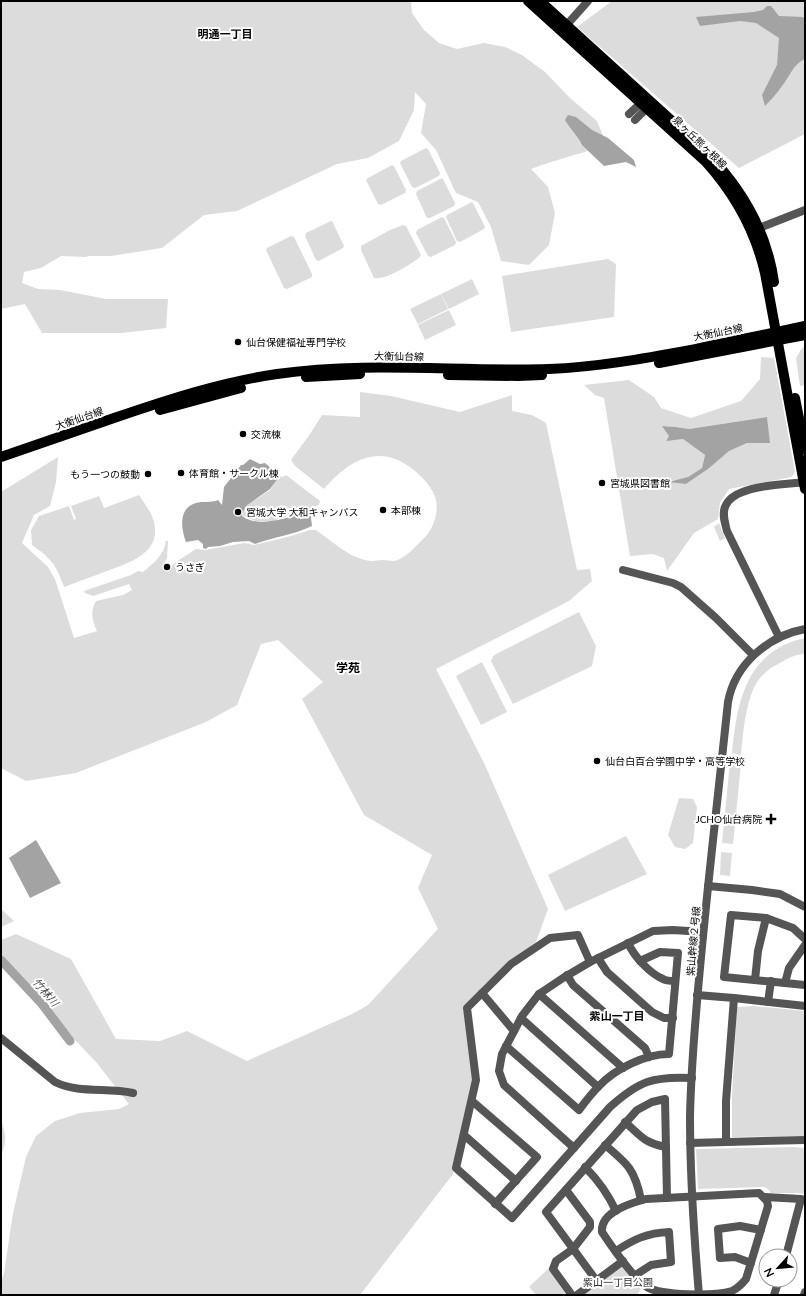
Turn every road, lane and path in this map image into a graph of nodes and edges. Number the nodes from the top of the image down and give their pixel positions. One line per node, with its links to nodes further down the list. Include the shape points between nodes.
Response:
1 (528, 1): 4 (main road, 泉ヶ丘熊ヶ根線)
2 (540, 1): 4 (main road, 泉ヶ丘熊ヶ根線)
3 (588, 1): 4 (street)
4 (564, 28): 5 (main road, 泉ヶ丘熊ヶ根線)
5 (646, 104): 6 (street); 8 (main road, 泉ヶ丘熊ヶ根線, via 716,173)
6 (632, 117)
7 (805, 210): 8 (street)
8 (755, 230): 10 (main road, 泉ヶ丘熊ヶ根線)
9 (805, 326): 10 (main road, 大衡仙台線)
10 (780, 335): 11 (main road, 大衡仙台線); 12 (main road, 大衡仙台線, via 628,368 563,375); 13 (main road, 泉ヶ丘熊ヶ根線); 16 (main road, 泉ヶ丘熊ヶ根線)
11 (805, 335)
12 (518, 373): 14 (main road, 大衡仙台線, via 368,367 276,374 199,391); 15 (main road, 大衡仙台線, via 362,374 271,382 229,390 156,411)
13 (805, 449)
14 (1, 457)
15 (1, 464)
16 (805, 484): 19 (street, via 738,492 725,507 727,531)
17 (624, 570): 20 (street, via 673,582 681,587)
18 (805, 629): 19 (street, 紫山幹線２号線)
19 (779, 637): 20 (street, 紫山幹線２号線)
20 (753, 656): 21 (street, 紫山幹線２号線, via 739,673 728,702)
21 (708, 886): 22 (street, via 780,894); 24 (street, 紫山幹線２号線)
22 (805, 907)
23 (766, 918): 25 (street, via 793,928); 32 (street); 32 (street, via 730,915 724,977)
24 (703, 932): 26 (street, via 653,931); 39 (street, 紫山幹線２号線)
25 (805, 939)
26 (628, 943): 28 (street); 29 (street)
27 (805, 946): 35 (street, via 789,968)
28 (598, 958): 30 (street); 44 (street, via 607,972 652,1012 664,1018)
29 (640, 961): 33 (street, via 664,980); 33 (street, via 660,952 678,953)
30 (590, 962): 31 (street); 37 (street, via 578,935 550,938 511,964)
31 (567, 975): 38 (street); 48 (street, via 573,985 645,1048)
32 (754, 980): 34 (street)
33 (675, 981): 44 (street)
34 (771, 981): 35 (street); 41 (street)
35 (785, 983): 36 (street)
36 (805, 985)
37 (482, 993): 45 (street); 53 (street, via 466,1008 476,1080)
38 (539, 994): 43 (street); 49 (street)
39 (697, 995): 40 (street); 50 (street, 紫山幹線２号線)
40 (734, 998): 41 (street); 57 (street, via 726,1101)
41 (768, 1002): 42 (street)
42 (805, 1006)
43 (521, 1018): 45 (street); 51 (street)
44 (673, 1018): 48 (street, via 669,1054)
45 (514, 1031): 47 (street)
46 (1, 1038): 52 (street, via 63,1086)
47 (506, 1046): 51 (street, via 579,1110); 61 (street, via 499,1071 504,1085)
48 (649, 1057): 49 (street)
49 (623, 1068): 51 (street)
50 (692, 1078): 58 (street, 紫山幹線２号線); 61 (street, via 669,1077 651,1080 627,1092 610,1107)
51 (598, 1087)
52 (133, 1093)
53 (472, 1101): 55 (street); 63 (street, via 537,1157)
54 (625, 1122): 59 (street); 60 (street, via 646,1141); 60 (street, via 637,1110 665,1099)
55 (464, 1135): 63 (street); 69 (street, via 456,1168)
56 (805, 1140): 57 (street)
57 (726, 1142): 58 (street)
58 (690, 1143): 65 (street, 紫山幹線２号線)
59 (605, 1145): 62 (street); 68 (street, via 633,1172)
60 (666, 1147): 67 (street)
61 (574, 1148): 69 (street, via 512,1218)
62 (585, 1167): 64 (street); 70 (street, via 598,1180)
63 (516, 1181): 69 (street)
64 (566, 1190): 73 (street, via 590,1222 590,1227); 73 (street, via 546,1212)
65 (692, 1196): 66 (street, via 759,1193); 67 (street); 84 (street, 紫山幹線２号線)
66 (765, 1197): 71 (street, via 768,1206); 72 (street, via 801,1199)
67 (667, 1198): 68 (street)
68 (641, 1200): 70 (street)
69 (495, 1204)
70 (616, 1211): 74 (street, via 604,1221 602,1232)
71 (761, 1230): 76 (street); 76 (street, via 740,1226 718,1228 720,1258 735,1257)
72 (788, 1248)
73 (574, 1249): 78 (street); 81 (street, via 556,1261 553,1269)
74 (616, 1251): 75 (street); 77 (street, via 639,1237 654,1232 669,1232 671,1262 651,1265)
75 (623, 1261): 77 (street); 78 (street)
76 (751, 1263): 80 (street, via 746,1279 740,1287)
77 (634, 1276): 79 (street)
78 (596, 1280): 82 (street)
79 (645, 1292): 83 (street)
80 (722, 1294): 84 (street)
81 (572, 1295)
82 (577, 1295)
83 (674, 1295): 84 (street)
84 (698, 1295)

